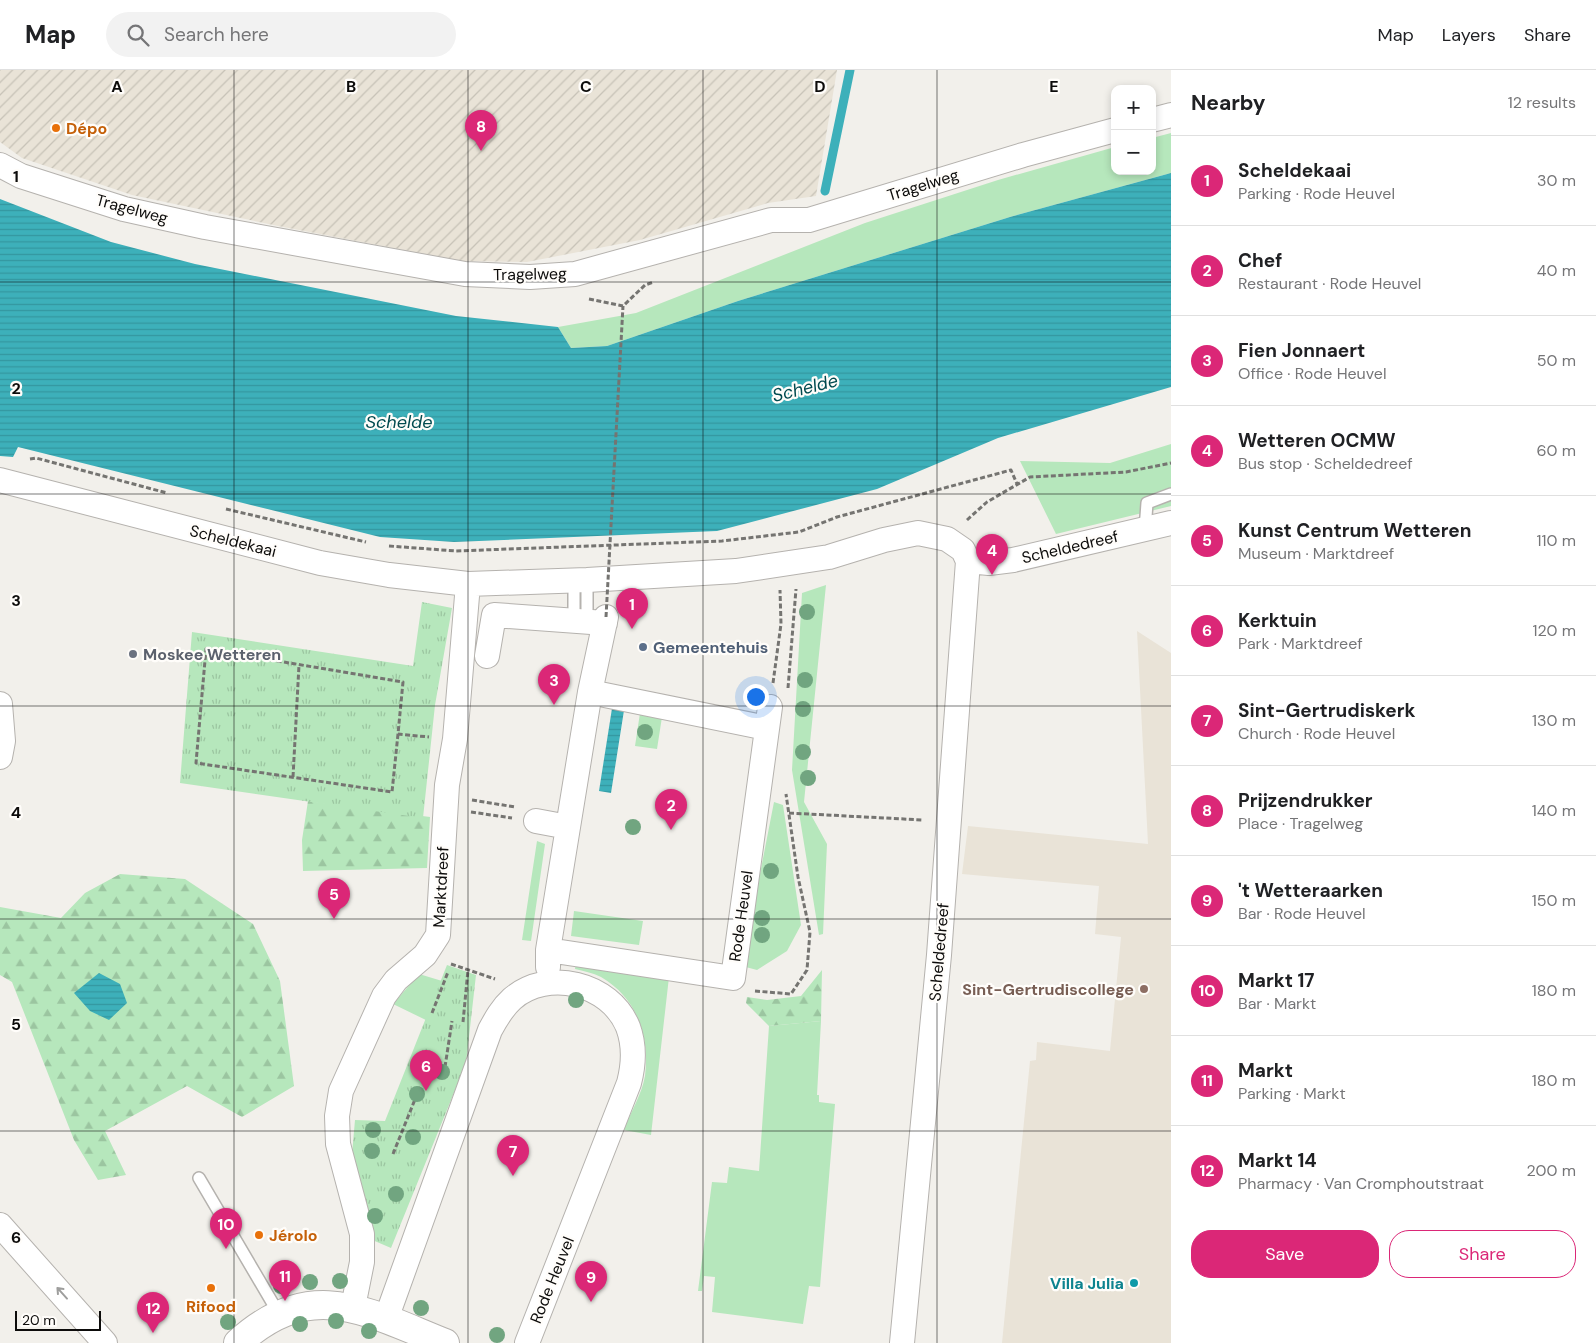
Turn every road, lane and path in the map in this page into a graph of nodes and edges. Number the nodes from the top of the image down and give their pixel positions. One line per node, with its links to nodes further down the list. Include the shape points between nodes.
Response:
1 (1171, 115): 2 (street)
2 (1156, 119)
3 (1111, 131): 4 (street, Tragelweg, via 1023,154 809,220 771,220 575,274 530,278 465,274 205,227 124,209 21,176)
4 (0, 165)
5 (645, 285): 23 (path, bridge, via 623,306)
6 (26, 459): 11 (path, via 36,458)
7 (1171, 463): 9 (path, via 1126,472 1030,476)
8 (0, 480): 21 (street, Scheldekaai, via 320,563)
9 (1017, 484): 15 (path, via 987,502); 17 (path, via 1011,470 866,509 799,532 722,541 456,551)
10 (1171, 494): 14 (lane, via 1148,503)
11 (173, 495)
12 (219, 507): 16 (path)
13 (1171, 523): 14 (street, Scheldedreef)
14 (1145, 530): 18 (street, Scheldedreef, via 1013,560)
15 (947, 539): 18 (street, via 963,550); 19 (street, Scheldekaai, via 918,533 829,557)
16 (372, 543)
17 (381, 545)
18 (968, 561): 37 (street, Scheldedreef)
19 (789, 563): 20 (street, Scheldekaai, via 736,571); 28 (path); 28 (path)
20 (581, 580): 21 (street, Scheldekaai); 22 (lane); 23 (lane)
21 (468, 584): 30 (street, Marktdreef)
22 (574, 612)
23 (599, 618): 24 (street, via 494,615); 26 (street)
24 (487, 656)
25 (299, 664): 29 (path, via 403,682); 32 (path); 32 (path, via 206,649 196,763)
26 (590, 692): 28 (street); 36 (street)
27 (0, 704): 31 (street, via 3,741)
28 (771, 715): 38 (street); 43 (street, Rode Heuvel)
29 (398, 734): 30 (path); 32 (path, via 392,792)
30 (455, 739): 34 (street, Marktdreef)
31 (0, 757)
32 (293, 777)
33 (786, 793): 35 (path)
34 (446, 802): 36 (path); 36 (path); 52 (street, Marktdreef, via 438,935 425,955 396,980 384,996 341,1091 337,1116 338,1144 362,1234 362,1262)
35 (789, 813): 37 (path); 43 (path, via 810,932 807,970 790,994 754,991)
36 (556, 819): 39 (street)
37 (950, 822): 59 (street, Scheldedreef)
38 (746, 826)
39 (548, 950): 43 (street, Rode Heuvel); 44 (street)
40 (451, 964): 45 (path)
41 (468, 970): 42 (path)
42 (490, 978)
43 (733, 978)
44 (547, 983): 54 (street, Rode Heuvel, via 512,999 490,1030); 58 (street, Rode Heuvel, via 567,982 603,996 618,1010 630,1036 634,1064)
45 (432, 1013)
46 (452, 1021): 47 (path)
47 (444, 1067)
48 (420, 1087): 49 (path)
49 (392, 1154)
50 (198, 1178): 53 (lane)
51 (0, 1225): 55 (street, one-way to 51)
52 (352, 1307): 53 (street, via 327,1304); 54 (street)
53 (279, 1314): 56 (street, via 257,1326)
54 (386, 1319): 57 (street)
55 (105, 1343)
56 (238, 1343)
57 (445, 1343)
58 (527, 1343)
59 (902, 1343)

